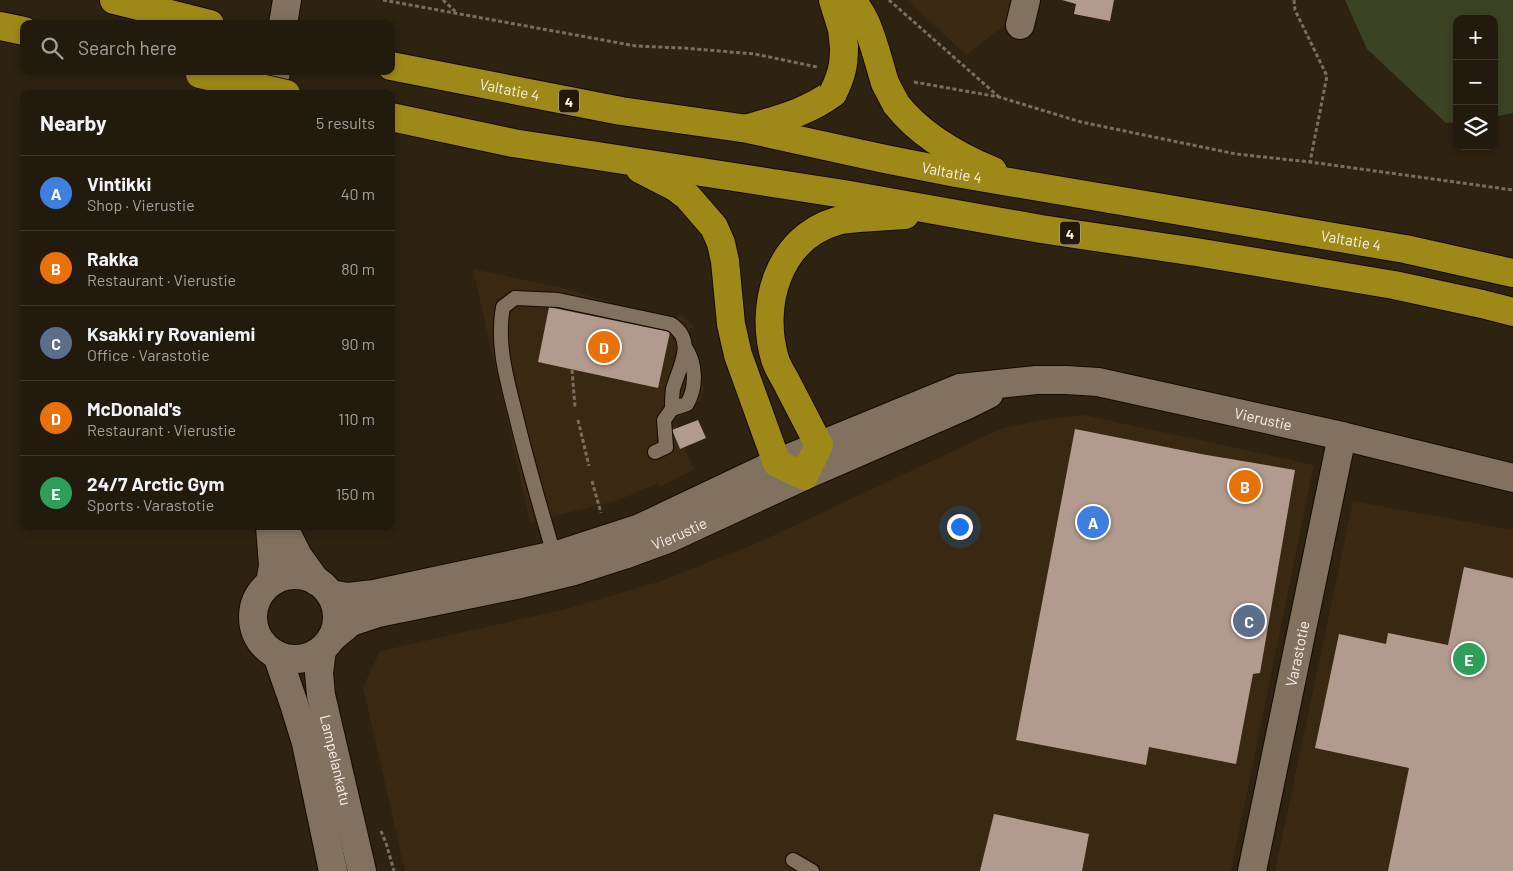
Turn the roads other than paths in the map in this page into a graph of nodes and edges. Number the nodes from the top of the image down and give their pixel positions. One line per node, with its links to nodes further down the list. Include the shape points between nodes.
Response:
1 (114, 0): 5 (highway)
2 (287, 0): 6 (street)
3 (833, 0): 15 (highway, bridge, via 844,48 841,77 829,80 820,104)
4 (850, 0): 17 (highway, bridge, via 868,28 885,83 904,93 907,117 940,143 979,165)
5 (196, 20)
6 (284, 20)
7 (0, 26): 8 (highway)
8 (20, 30)
9 (395, 67): 15 (highway, Valtatie 4 / 4, via 621,111)
10 (203, 75): 12 (highway, bridge)
11 (275, 75): 13 (street)
12 (268, 90)
13 (274, 90)
14 (395, 118): 16 (highway, 4, via 513,143)
15 (748, 129): 17 (highway, Valtatie 4 / 4)
16 (626, 161): 18 (highway, 4); 27 (highway, via 688,197 714,227 726,261 731,324 738,355)
17 (1032, 186): 19 (highway, Valtatie 4 / 4, via 1405,249)
18 (942, 212): 20 (highway, 4, via 1385,284); 25 (highway, via 838,220 801,240 781,268 771,308 771,335 776,361)
19 (1513, 273)
20 (1513, 312)
21 (685, 346): 23 (lane, via 671,399); 23 (lane, via 692,361 692,393 686,404); 32 (lane, via 683,338 671,324 558,300 515,298 502,307 501,346 508,384)
22 (1010, 383): 24 (street, Vierustie, via 1051,380 1098,382); 25 (street, Vierustie, via 960,388); 28 (street, Vierustie)
23 (672, 409): 26 (lane, via 664,420 666,447)
24 (1342, 436): 29 (street, Vierustie); 41 (street, Varastotie)
25 (819, 445): 27 (street, Vierustie); 28 (highway)
26 (656, 452)
27 (777, 463): 28 (highway); 32 (street, Vierustie, via 640,528)
28 (804, 476): 35 (street, Vierustie, via 670,538 624,555 572,572 378,613 351,622)
29 (1513, 478)
30 (270, 530): 33 (street, via 273,566)
31 (285, 530): 34 (street, via 298,556)
32 (554, 556): 34 (street, Vierustie, via 374,594 348,597)
33 (270, 583): 34 (street, via 289,576 308,577); 36 (street, via 256,601 253,619 258,637)
34 (323, 587): 35 (street, via 335,602 338,620)
35 (327, 644): 36 (street, via 316,655 301,659); 39 (street, Lampelankatu, via 319,673 321,695)
36 (277, 655): 38 (street, Lampelankatu, via 306,743)
37 (792, 860): 40 (lane)
38 (333, 871)
39 (362, 871)
40 (812, 871)
41 (1252, 871)

